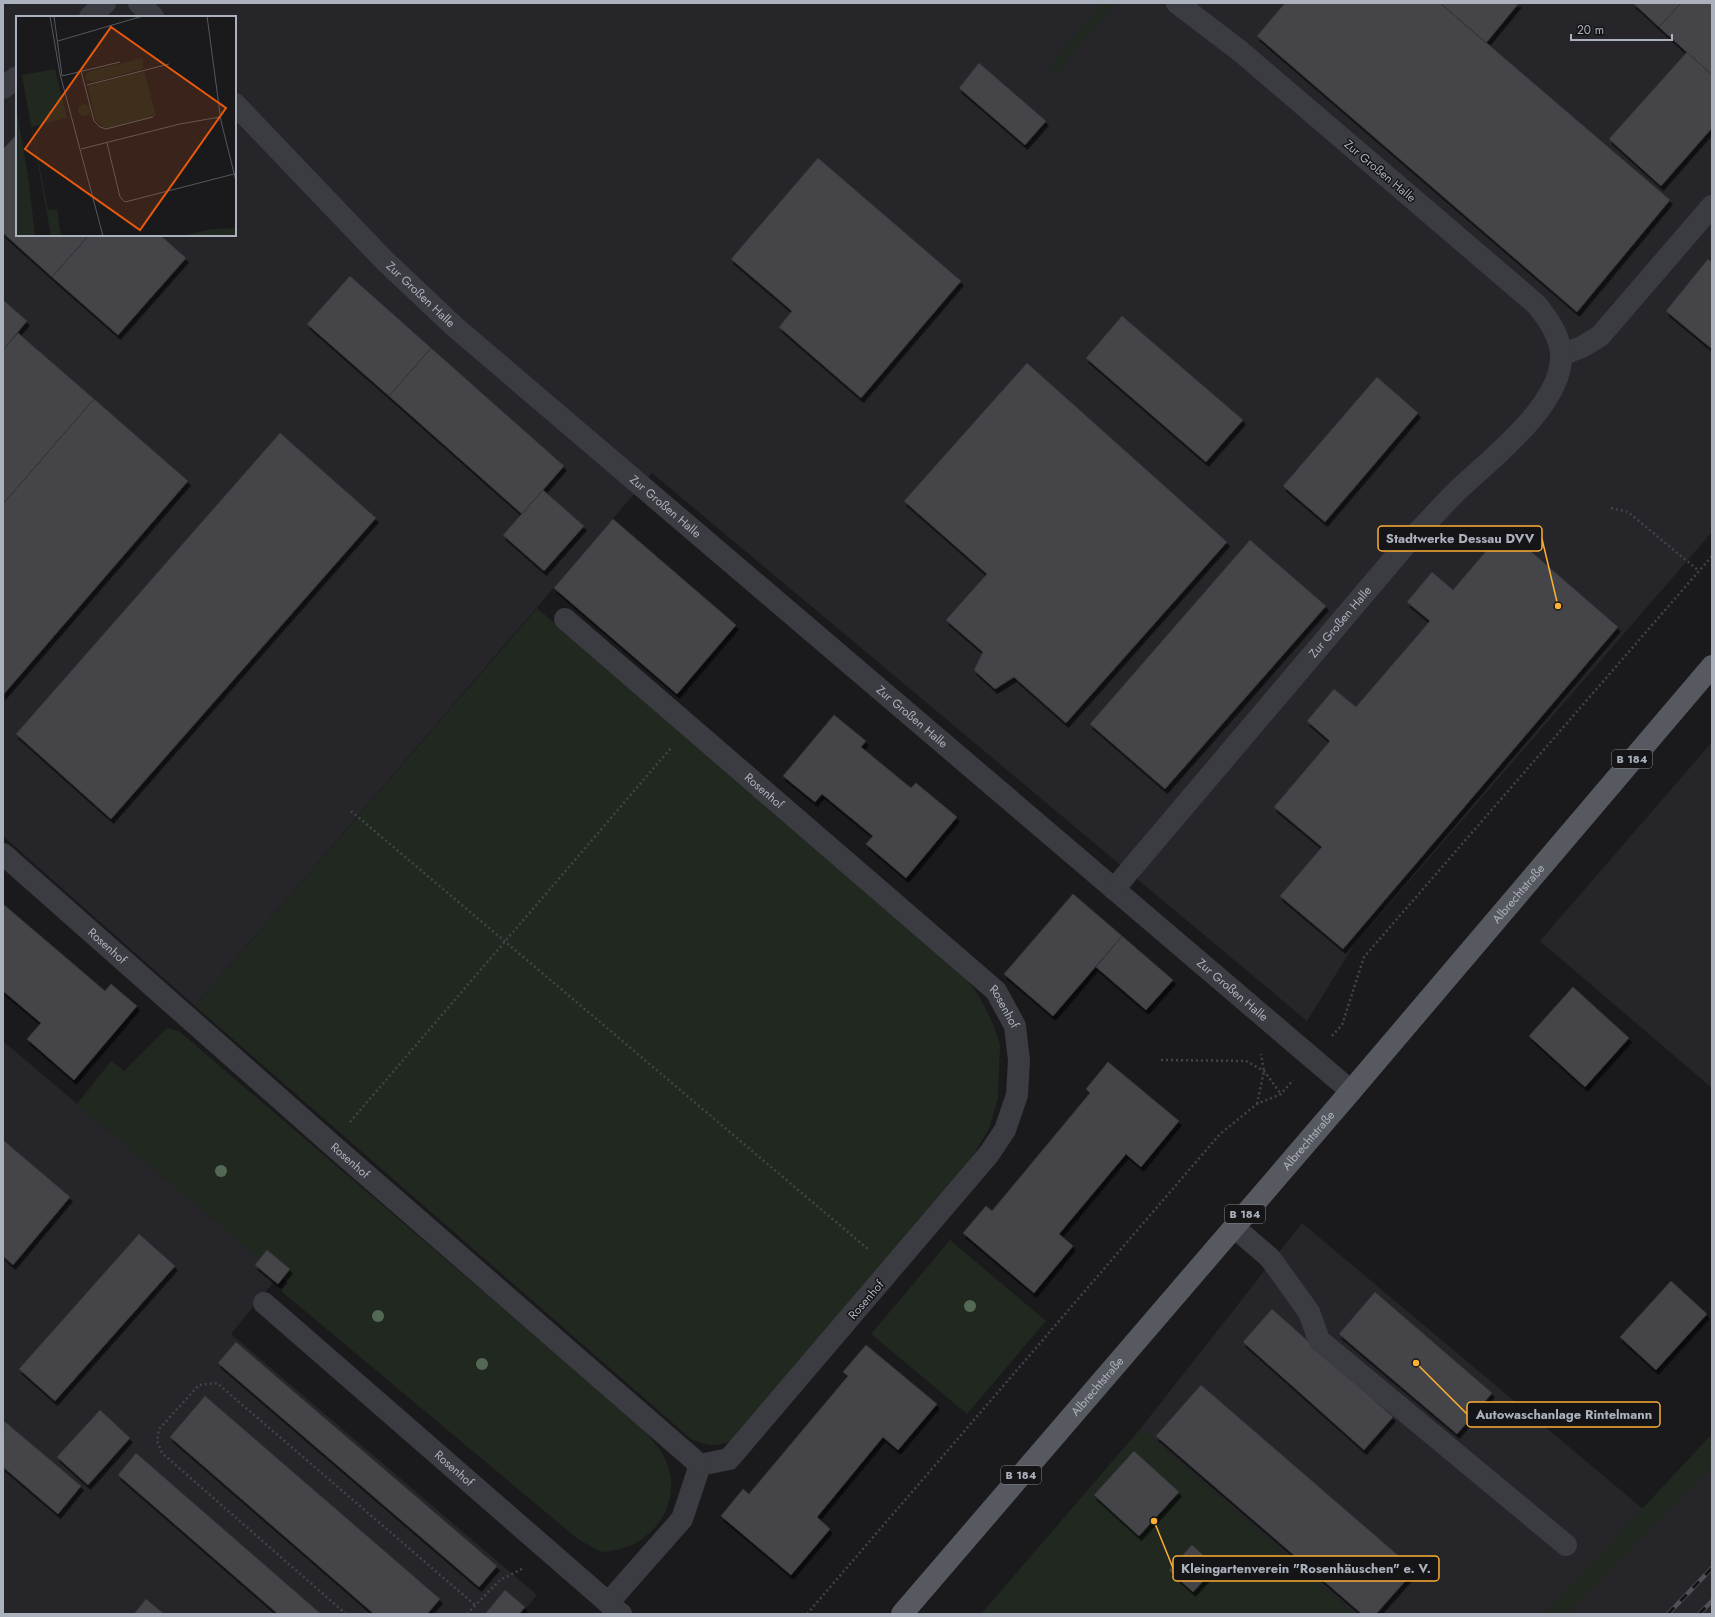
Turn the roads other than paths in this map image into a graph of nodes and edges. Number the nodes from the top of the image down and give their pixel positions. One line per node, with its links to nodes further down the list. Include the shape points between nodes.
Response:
1 (105, 3): 4 (street)
2 (139, 3): 5 (street)
3 (1177, 3): 10 (street, Zur Großen Halle, via 1246,56 1536,304 1554,328)
4 (91, 16)
5 (152, 16)
6 (16, 77): 7 (street)
7 (3, 88)
8 (236, 105): 14 (street, Zur Großen Halle, via 379,255 456,327)
9 (1712, 206): 10 (street, via 1600,336 1582,348)
10 (1561, 355): 14 (street, Zur Großen Halle, via 1555,383 1540,408 1521,431 1457,491 1408,542)
11 (565, 619): 18 (street, Rosenhof, via 996,991 1014,1026 1019,1060 1017,1095 1004,1130 989,1154 730,1459)
12 (1712, 666): 15 (main road, Albrechtstraße / B 184)
13 (3, 854): 18 (street, Rosenhof)
14 (1114, 889): 15 (street, Zur Großen Halle)
15 (1351, 1091): 16 (main road, Albrechtstraße / B 184)
16 (1234, 1227): 19 (street, via 1270,1258 1309,1312 1318,1340); 21 (main road, Albrechtstraße / B 184)
17 (264, 1303): 20 (street, Rosenhof)
18 (700, 1465): 20 (street, Rosenhof, via 682,1519)
19 (1566, 1545)
20 (614, 1608)
21 (902, 1614)

